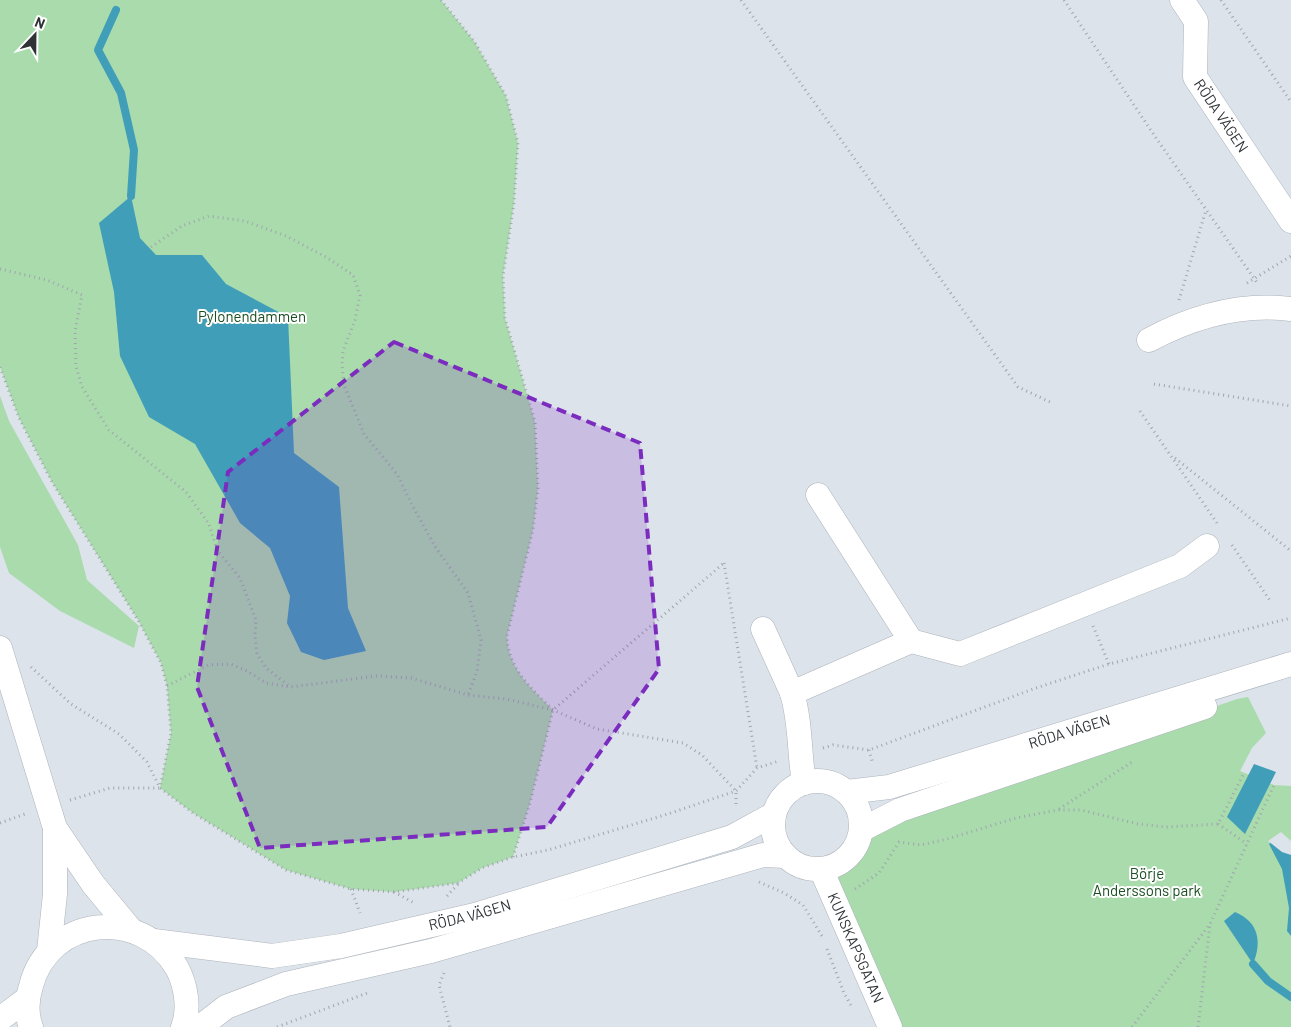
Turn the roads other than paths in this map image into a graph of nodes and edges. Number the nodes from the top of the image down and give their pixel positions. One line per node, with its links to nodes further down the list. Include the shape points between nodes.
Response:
1 (1182, 0): 2 (street, RÖDA VÄGEN, via 1196,21 1195,77)
2 (1291, 222)
3 (1282, 308): 4 (street, via 1229,310 1171,328)
4 (1149, 340)
5 (818, 495): 8 (street)
6 (1218, 544): 8 (street, via 1180,566 960,654)
7 (763, 629): 12 (street)
8 (911, 641): 12 (street)
9 (0, 648): 16 (street)
10 (1291, 664): 11 (street, RÖDA VÄGEN)
11 (1275, 679): 14 (street, RÖDA VÄGEN, via 889,787); 17 (street, RÖDA VÄGEN, via 900,810)
12 (792, 694): 13 (street, via 798,712 799,753)
13 (804, 782): 14 (street, via 827,781); 15 (street, via 790,789)
14 (847, 792): 17 (street, via 861,816)
15 (774, 814): 18 (street, via 777,844); 21 (street, RÖDA VÄGEN, via 732,837 475,915 341,946 272,956)
16 (55, 828): 20 (street, via 93,884); 22 (street, via 55,894)
17 (861, 830): 19 (street, via 858,843 850,854)
18 (786, 856): 19 (street, via 796,864); 27 (street, RÖDA VÄGEN, via 762,855 431,951 286,984 226,1007)
19 (821, 869): 28 (street, KUNSKAPSGATAN)
20 (131, 930): 21 (street); 22 (street, via 109,926 87,928 66,937)
21 (154, 941): 26 (street, via 170,957 182,977 187,1000)
22 (49, 951): 23 (street, via 34,973)
23 (28, 998): 24 (street); 25 (street)
24 (0, 1019)
25 (31, 1027)
26 (183, 1027)
27 (200, 1027)
28 (890, 1027)

